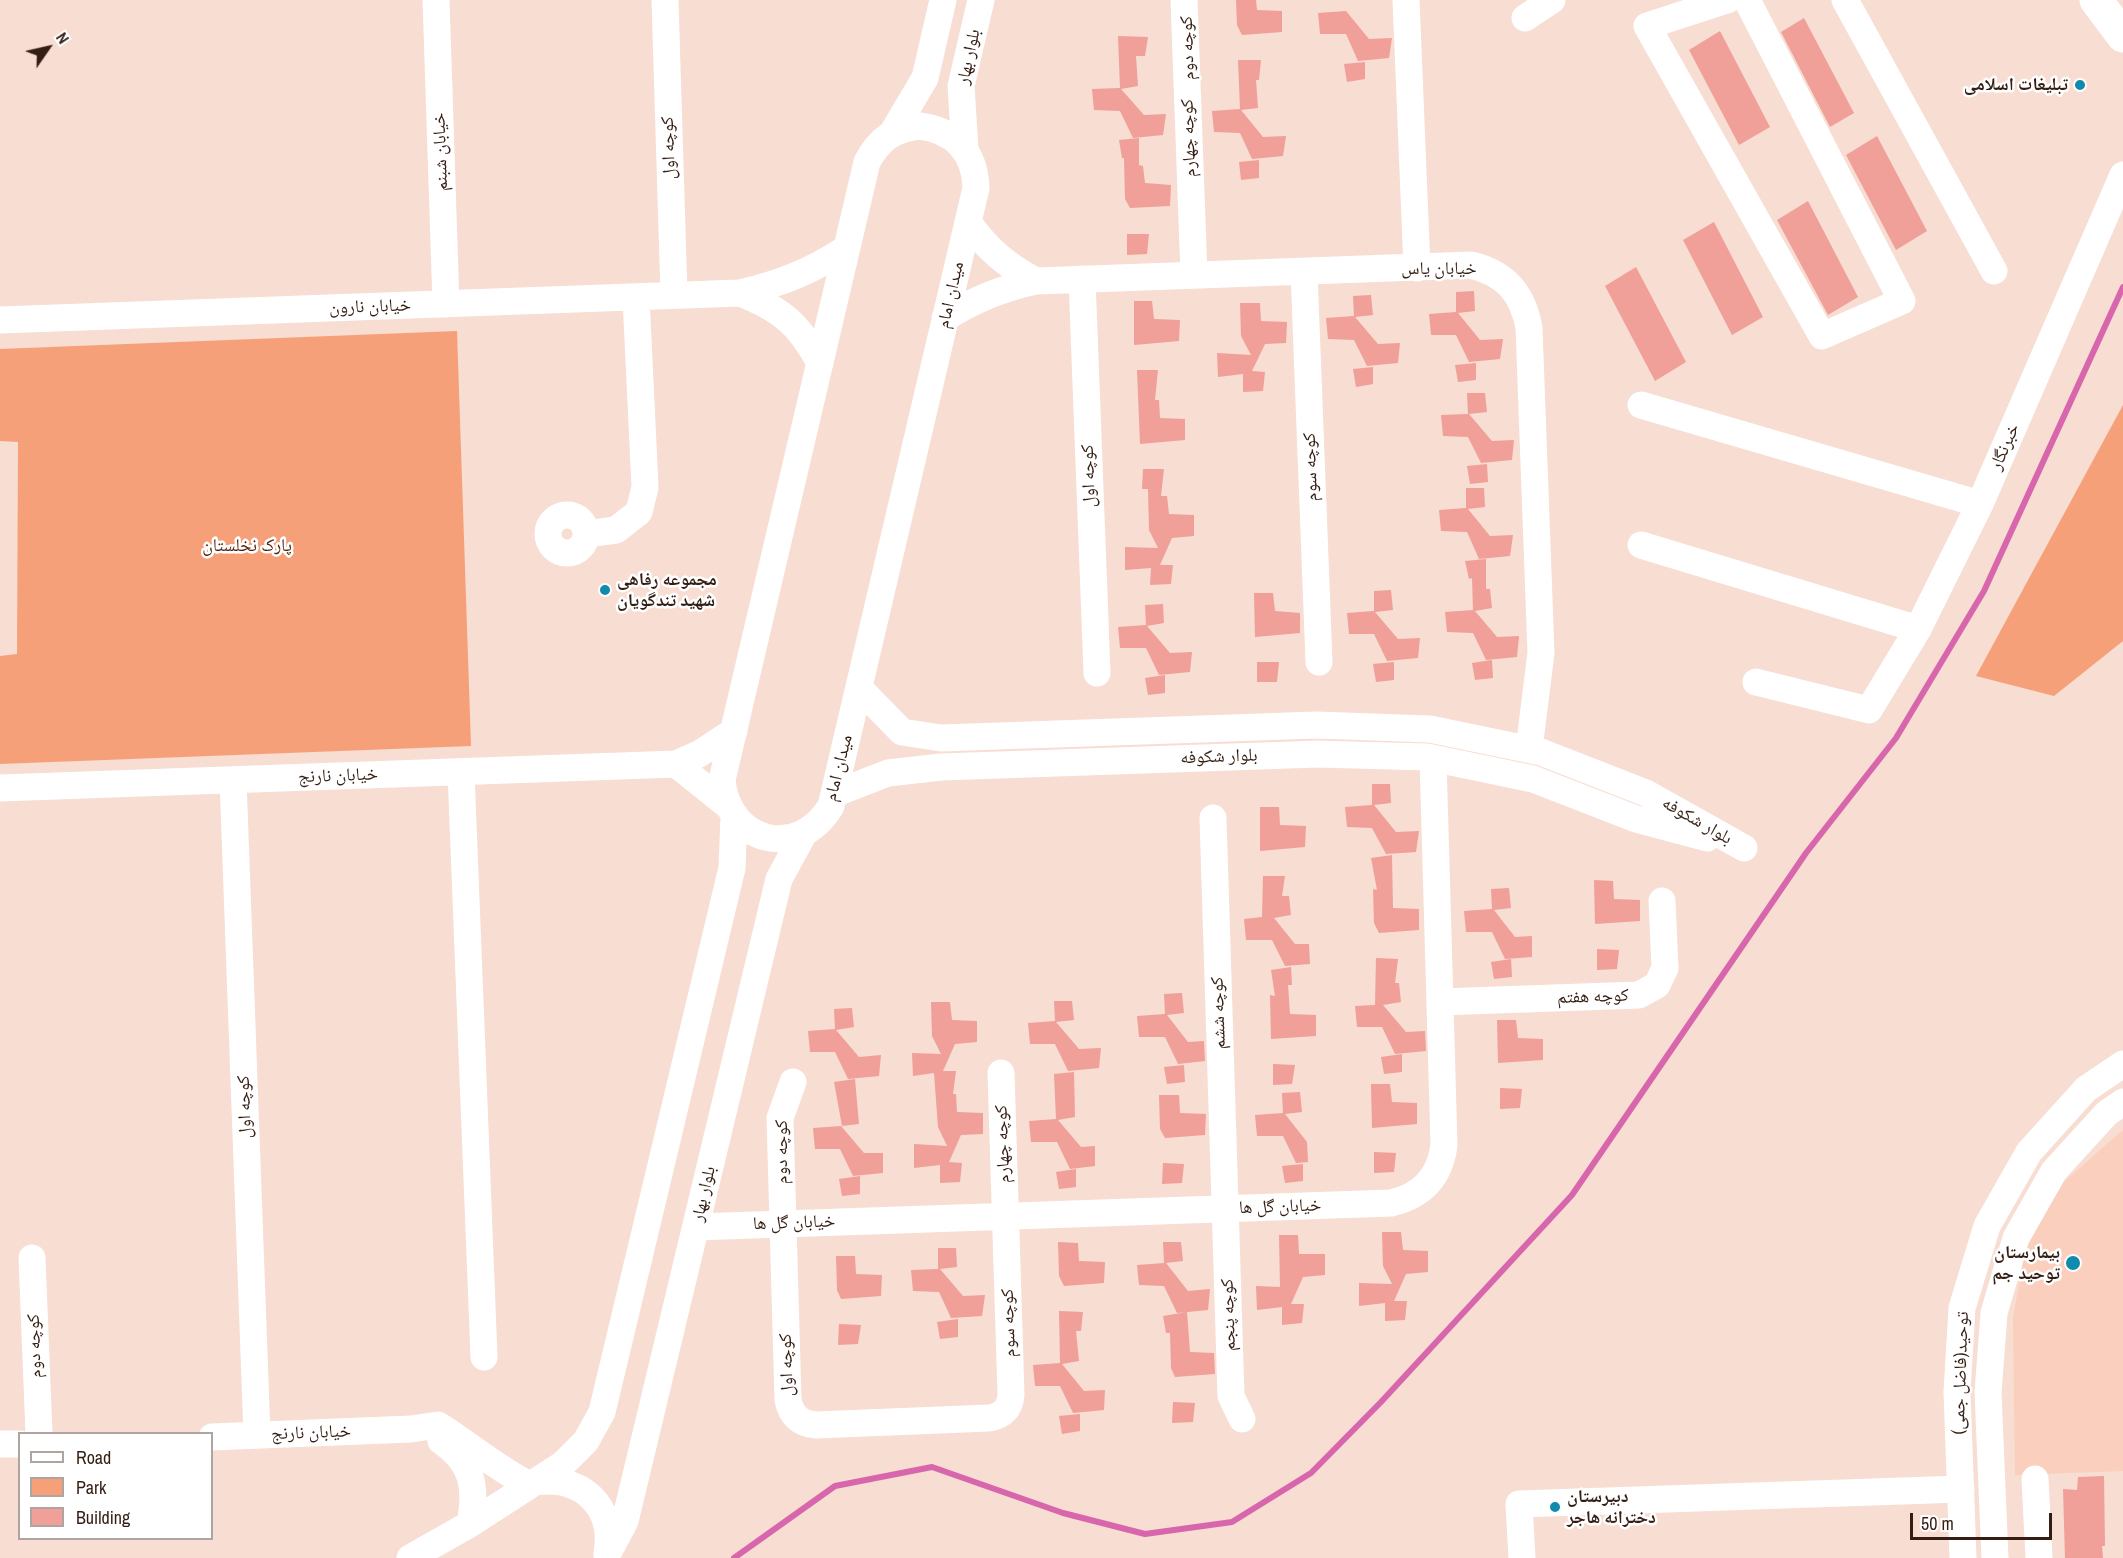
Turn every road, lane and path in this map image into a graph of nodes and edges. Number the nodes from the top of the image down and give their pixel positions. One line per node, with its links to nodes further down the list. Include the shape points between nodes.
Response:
1 (436, 0): 28 (street, خیابان شبنم)
2 (665, 0): 26 (street, کوچه اول)
3 (943, 0): 14 (street, via 924,78)
4 (981, 0): 15 (street, بلوار بهار, via 961,86)
5 (1185, 0): 22 (street, کوچه چهارم)
6 (1406, 0): 19 (street)
7 (1552, 0): 12 (street)
8 (1727, 0): 9 (street, via 1647,26 1822,336 1902,301)
9 (1747, 0)
10 (1845, 0): 20 (street)
11 (2096, 0): 13 (main road)
12 (1525, 18)
13 (2123, 36)
14 (893, 132): 15 (street, via 906,127 932,127 956,139); 18 (street, via 867,162)
15 (965, 149): 17 (street, میدان امام, via 976,174)
16 (2123, 175): 33 (street, خبرنگار)
17 (968, 222): 24 (street, via 986,247 1009,267); 29 (street, میدان امام)
18 (846, 248): 25 (street, via 787,281); 31 (street)
19 (1417, 268): 21 (street, خیابان یاس); 42 (street, خیابان یاس, via 1471,265 1486,269 1511,286 1526,312 1541,653)
20 (1994, 271)
21 (1304, 272): 22 (street, خیابان یاس); 37 (street, کوچه سوم)
22 (1194, 276): 23 (street, خیابان یاس)
23 (1082, 279): 24 (street, خیابان یاس); 38 (street, کوچه اول)
24 (1036, 281): 29 (street, خیابان یاس, via 973,300)
25 (740, 293): 26 (street, خیابان نارون); 31 (street, via 789,318 807,338)
26 (674, 296): 27 (street, خیابان نارون)
27 (636, 297): 28 (street, خیابان نارون); 34 (street, via 645,487 639,512 616,530)
28 (446, 304): 30 (street, خیابان نارون)
29 (945, 318): 40 (street, میدان امام)
30 (0, 320)
31 (820, 363): 41 (street)
32 (1641, 405): 33 (street)
33 (1980, 504): 36 (street, خبرنگار)
34 (586, 534)
35 (1641, 545): 36 (street)
36 (1918, 629): 39 (street, خبرنگار, via 1869,710)
37 (1319, 662)
38 (1097, 673)
39 (1756, 682)
40 (859, 688): 42 (street, بلوار شکوفه, via 902,732 941,738 1317,725 1430,729); 48 (street, میدان امام)
41 (734, 731): 44 (street); 49 (street, via 722,780)
42 (1528, 749): 43 (street, بلوار شکوفه, via 1646,793 1744,848 1636,819 1533,779)
43 (1433, 759): 48 (street, بلوار شکوفه, via 1318,754 941,767 888,773); 53 (street, خیابان گل ها)
44 (675, 764): 45 (street, خیابان نارنج); 49 (street)
45 (461, 772): 46 (street, خیابان نارنج); 63 (street)
46 (233, 780): 47 (street, خیابان نارنج); 68 (street, کوچه اول)
47 (0, 788)
48 (834, 794): 51 (street, میدان امام, via 824,817)
49 (731, 811): 51 (street, via 748,829 766,837 779,839); 73 (street, via 732,868 602,1412 586,1441 563,1464)
50 (1213, 818): 58 (street, کوچه ششم)
51 (804, 833): 61 (street, بلوار بهار, via 779,879)
52 (1662, 901): 53 (street, کوچه هفتم, via 1665,968 1657,985 1639,995)
53 (1440, 1002): 58 (street, خیابان گل ها, via 1444,1145 1443,1159 1429,1184 1405,1200 1390,1203)
54 (2123, 1064): 74 (street, توحید(فاضل جمی), via 2086,1089 2029,1152 1987,1226 1962,1308 1957,1392)
55 (1001, 1072): 59 (street, کوچه چهارم)
56 (793, 1082): 60 (street, کوچه دوم, via 780,1118)
57 (2123, 1102): 80 (street, توحید(فاضل جمی), via 2107,1113 2054,1171 2016,1239 1994,1313 1988,1392)
58 (1225, 1208): 59 (street, خیابان گل ها); 65 (street, کوچه پنجم, via 1231,1396)
59 (1005, 1216): 60 (street, خیابان گل ها); 64 (street, کوچه سوم, via 1011,1395 1006,1409)
60 (783, 1223): 61 (street, خیابان گل ها); 64 (street, کوچه اول, via 788,1400 795,1416 816,1425)
61 (696, 1227): 76 (street, بلوار بهار, via 625,1521)
62 (32, 1258): 67 (street, کوچه دوم)
63 (484, 1357)
64 (989, 1418)
65 (1242, 1419)
66 (411, 1429): 68 (street, خیابان نارنج); 73 (street, خیابان نارنج, via 438,1425 470,1444 507,1474); 75 (street, via 442,1442 468,1468 475,1497)
67 (39, 1432)
68 (257, 1435): 69 (street, خیابان نارنج)
69 (213, 1437)
70 (0, 1444): 71 (street)
71 (18, 1444)
72 (2035, 1479): 81 (street)
73 (533, 1484): 75 (street); 76 (street, via 562,1481 587,1493 597,1503 608,1528)
74 (1961, 1489): 78 (street, via 1519,1504); 79 (street, توحید(فاضل جمی))
75 (470, 1524): 77 (street)
76 (606, 1557)
77 (410, 1558)
78 (1521, 1558)
79 (1964, 1558)
80 (1995, 1558)
81 (2039, 1558)

